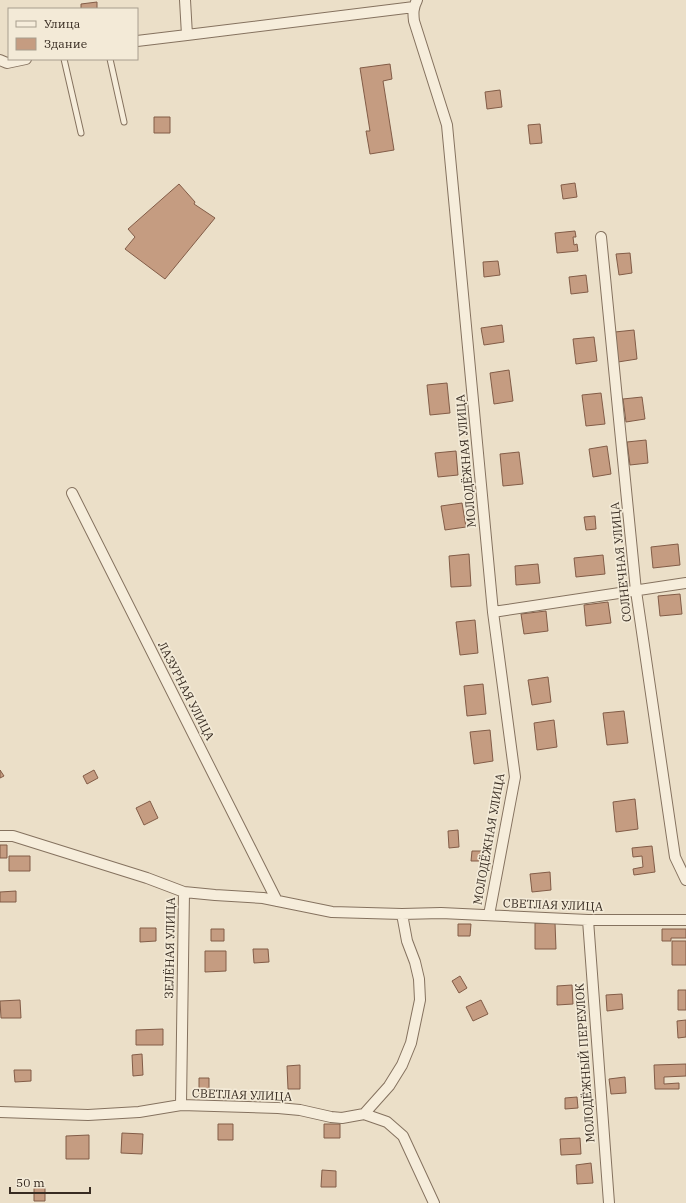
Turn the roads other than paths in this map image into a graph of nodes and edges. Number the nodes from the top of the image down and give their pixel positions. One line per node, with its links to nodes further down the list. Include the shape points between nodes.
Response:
1 (186, 0): 3 (street)
2 (416, 3): 3 (street); 15 (street, МОЛОДЁЖНАЯ УЛИЦА, via 414,21 447,125)
3 (187, 35): 4 (street)
4 (138, 41)
5 (0, 60): 6 (street, via 7,63)
6 (21, 60)
7 (64, 60): 10 (lane)
8 (110, 60): 9 (lane)
9 (124, 122)
10 (81, 133)
11 (600, 237): 14 (street, СОЛНЕЧНАЯ УЛИЦА)
12 (72, 493): 19 (street, ЛАЗУРНАЯ УЛИЦА)
13 (686, 583): 14 (street)
14 (636, 591): 15 (street); 17 (street, СОЛНЕЧНАЯ УЛИЦА, via 672,837 676,857)
15 (493, 612): 21 (street, МОЛОДЁЖНАЯ УЛИЦА, via 515,777)
16 (0, 836): 18 (street, via 13,836)
17 (686, 880)
18 (184, 892): 19 (street, ЗЕЛЁНАЯ УЛИЦА); 24 (street, ЗЕЛЁНАЯ УЛИЦА)
19 (277, 901): 20 (street, ЗЕЛЁНАЯ УЛИЦА, via 332,912)
20 (402, 914): 21 (street, СВЕТЛАЯ УЛИЦА); 26 (street, via 407,941 416,962 420,1000 411,1043 402,1065 389,1086)
21 (489, 915): 22 (street, СВЕТЛАЯ УЛИЦА)
22 (588, 920): 23 (street, СВЕТЛАЯ УЛИЦА); 28 (street, МОЛОДЁЖНЫЙ ПЕРЕУЛОК)
23 (686, 920)
24 (181, 1105): 25 (street, СВЕТЛАЯ УЛИЦА, via 139,1112 88,1115); 26 (street, СВЕТЛАЯ УЛИЦА, via 278,1108 342,1118)
25 (0, 1112)
26 (364, 1114): 27 (street, via 387,1122 403,1136)
27 (434, 1203)
28 (609, 1203)

